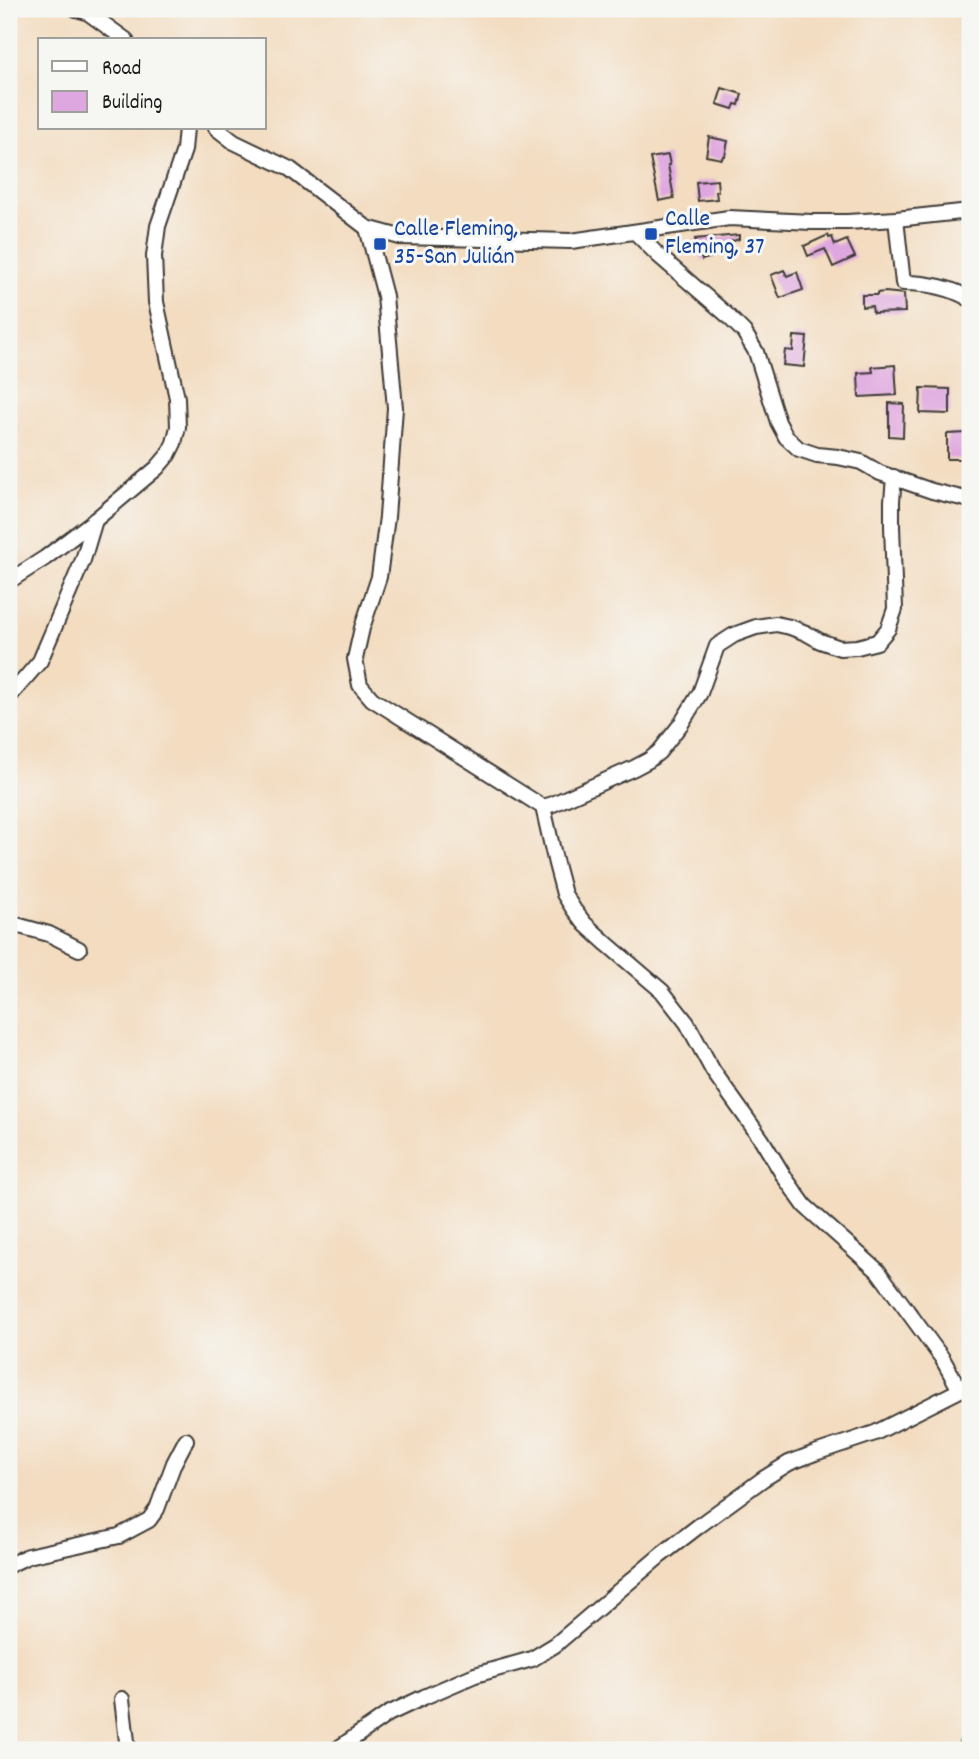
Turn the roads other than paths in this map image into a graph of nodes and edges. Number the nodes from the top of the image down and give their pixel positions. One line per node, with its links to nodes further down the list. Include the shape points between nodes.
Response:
1 (79, 9): 2 (street)
2 (123, 38)
3 (186, 130): 12 (street, via 154,256 156,302 177,398 178,427 168,455 157,468)
4 (219, 130): 7 (street, via 255,154 290,169)
5 (970, 211): 6 (street)
6 (896, 219): 8 (street, via 812,222 729,218); 9 (street, via 903,282 950,290)
7 (367, 228): 8 (street, via 400,237 546,240); 15 (street, via 385,296 395,408 379,577 355,659 360,685 372,699)
8 (635, 232): 10 (street, via 744,332 756,352 778,422 792,443 817,456 861,462)
9 (970, 299)
10 (894, 477): 11 (street); 15 (street, via 895,609 877,642 840,648 776,624 734,635 717,646 701,693 659,752 634,768)
11 (970, 500)
12 (95, 520): 13 (street); 14 (street, via 40,661)
13 (9, 581)
14 (9, 697)
15 (543, 807): 18 (street, via 555,864 573,910 662,991 805,1206 878,1271)
16 (9, 923): 17 (street, via 49,934)
17 (79, 949)
18 (965, 1387): 24 (street, via 875,1433 789,1463 700,1525 532,1659 475,1675 424,1697 388,1714)
19 (186, 1440): 20 (street, via 149,1520 119,1536)
20 (12, 1561)
21 (122, 1699): 23 (street)
22 (970, 1735): 25 (street)
23 (128, 1750)
24 (335, 1750)
25 (965, 1750)

